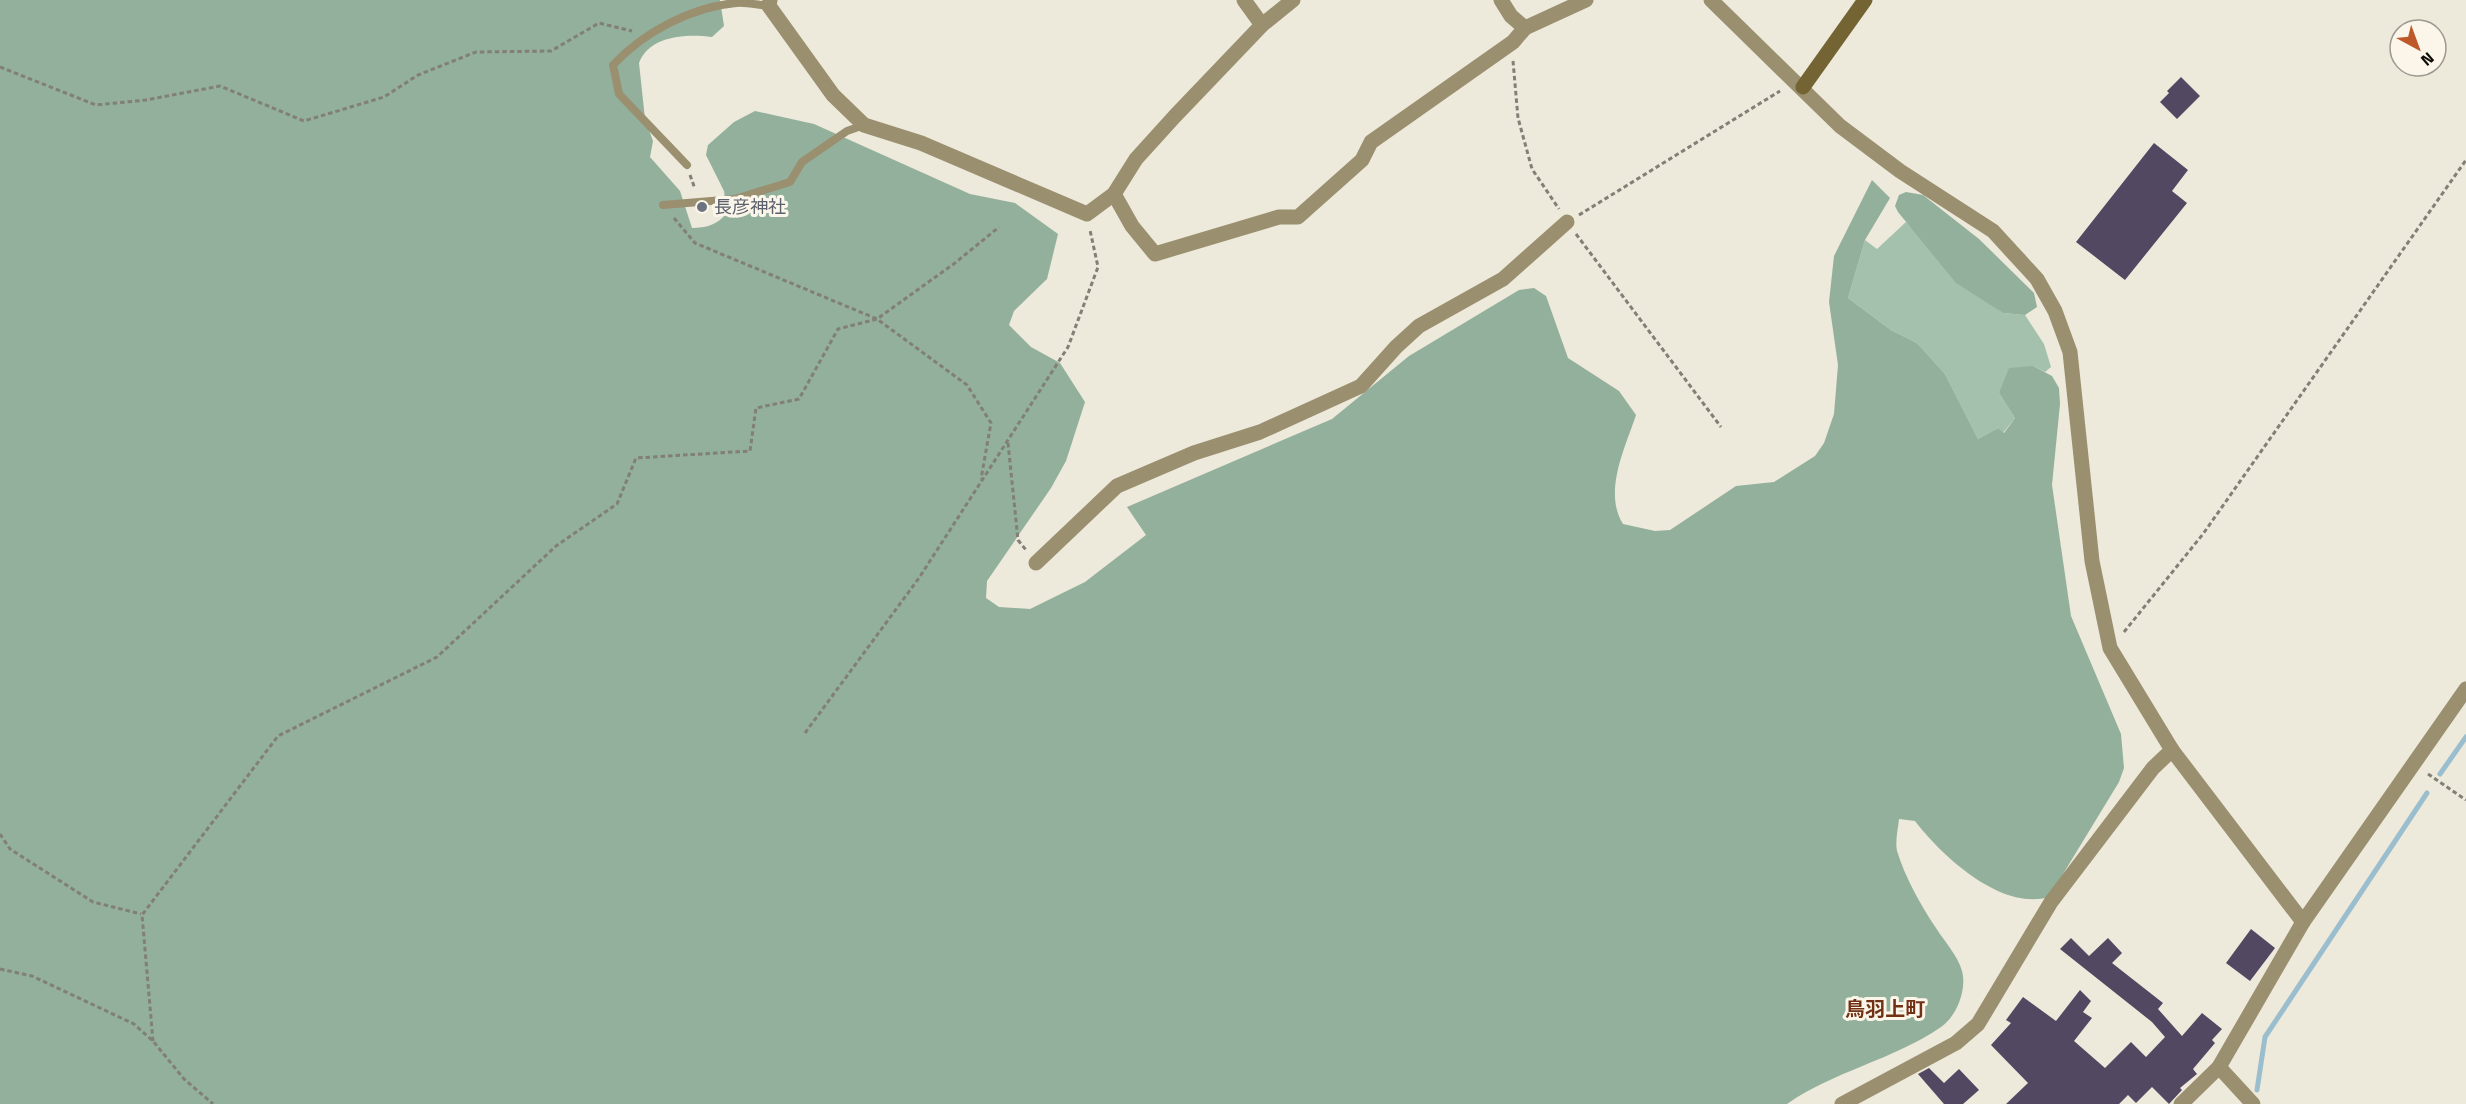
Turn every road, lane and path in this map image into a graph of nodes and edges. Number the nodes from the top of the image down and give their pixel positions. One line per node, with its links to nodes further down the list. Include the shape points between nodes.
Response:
1 (1244, 0): 8 (street)
2 (1293, 0): 8 (street)
3 (1501, 0): 9 (street)
4 (1586, 0): 9 (street)
5 (1711, 0): 13 (street)
6 (1865, 0): 13 (street)
7 (769, 3): 10 (lane, via 737,3 698,10); 14 (street, via 833,95)
8 (1262, 25): 17 (street, via 1136,159)
9 (1525, 28): 11 (street)
10 (650, 35): 12 (path, via 599,23 551,51 476,52 418,75 384,97 304,121 220,86 96,105); 16 (lane, via 634,43 613,66 619,94)
11 (1513, 42): 17 (street, via 1371,142 1362,160 1298,217 1280,217 1155,254 1132,226); 21 (path, via 1512,78 1532,169)
12 (0, 67)
13 (1803, 87): 21 (path, via 1781,90); 28 (street, via 1840,126 1900,171 1993,231 2037,279 2070,352 2092,561)
14 (864, 125): 18 (lane, via 847,131 802,162 790,182 735,199); 20 (street, via 921,143)
15 (2466, 160): 28 (path, via 2203,534)
16 (687, 165): 18 (path)
17 (1114, 194): 20 (street)
18 (699, 202): 19 (lane)
19 (663, 205): 23 (path, via 695,243)
20 (1087, 214): 25 (path, via 1098,267 1068,347)
21 (1567, 222): 24 (path); 27 (street, via 1503,279 1419,326 1361,386 1260,432 1194,453 1117,486)
22 (999, 227): 23 (path)
23 (877, 319): 26 (path, via 967,385 991,423); 35 (path, via 838,330 799,399 756,408 750,451 636,458 617,504 556,546 437,657 278,736)
24 (1721, 427)
25 (1008, 441): 26 (path); 27 (path, via 1018,540)
26 (980, 480): 30 (path, via 919,578)
27 (1036, 563)
28 (2110, 648): 31 (street)
29 (2466, 689): 32 (street)
30 (805, 733)
31 (2172, 750): 36 (street); 41 (street, via 2153,768 2051,902 1978,1024 1956,1043)
32 (2414, 765): 33 (path); 36 (street)
33 (2466, 800)
34 (0, 834): 35 (path, via 10,849 93,902)
35 (142, 915): 38 (path)
36 (2303, 921): 39 (street)
37 (0, 969): 38 (path, via 32,976 134,1024)
38 (153, 1041): 40 (path, via 184,1079)
39 (2219, 1067): 42 (street); 43 (street)
40 (213, 1104)
41 (1842, 1104)
42 (2181, 1104)
43 (2253, 1104)

